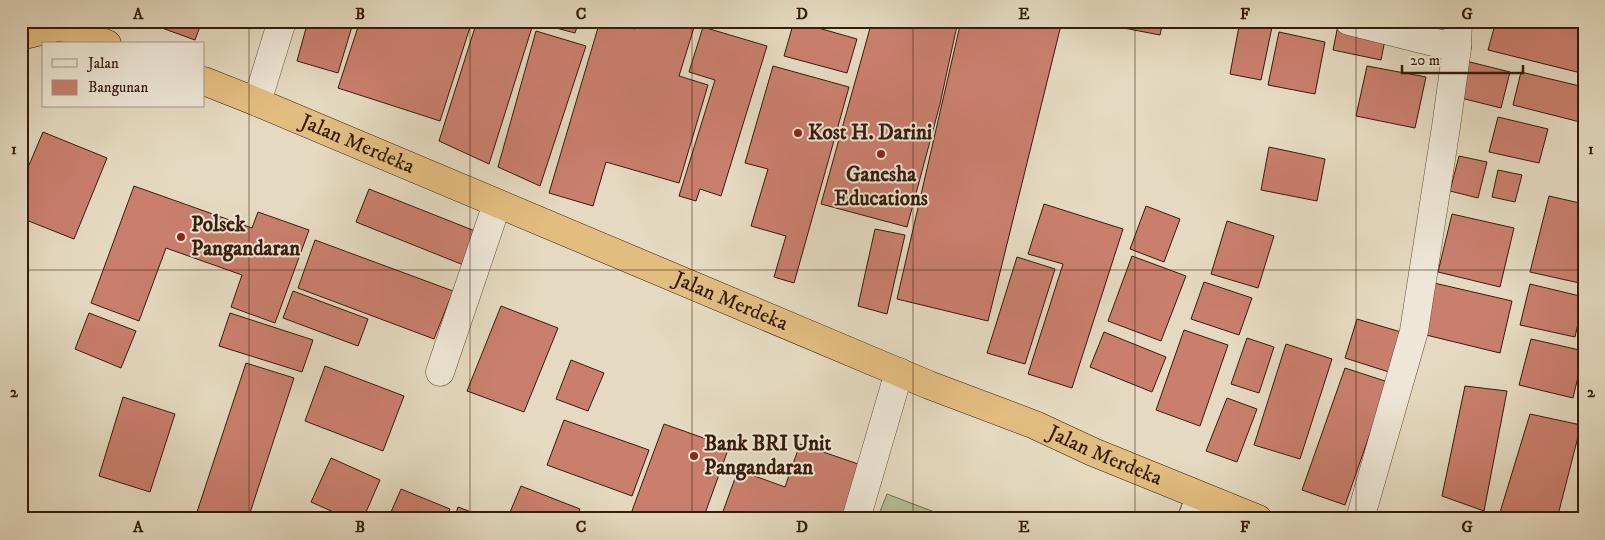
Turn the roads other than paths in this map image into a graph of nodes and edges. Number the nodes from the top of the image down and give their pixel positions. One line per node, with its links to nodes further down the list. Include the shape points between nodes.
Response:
1 (282, 21): 8 (street)
2 (1349, 21): 4 (street)
3 (55, 24): 5 (highway); 6 (highway)
4 (1457, 34): 16 (street, via 1414,332)
5 (21, 36)
6 (102, 42)
7 (205, 82): 8 (highway, Jalan Merdeka)
8 (257, 102): 9 (highway, Jalan Merdeka)
9 (497, 204): 10 (street); 11 (highway, Jalan Merdeka)
10 (440, 372)
11 (900, 372): 12 (highway, Jalan Merdeka); 13 (street)
12 (1198, 494): 14 (lane); 15 (highway, Jalan Merdeka)
13 (856, 519)
14 (1188, 519)
15 (1258, 519)
16 (1360, 519)

